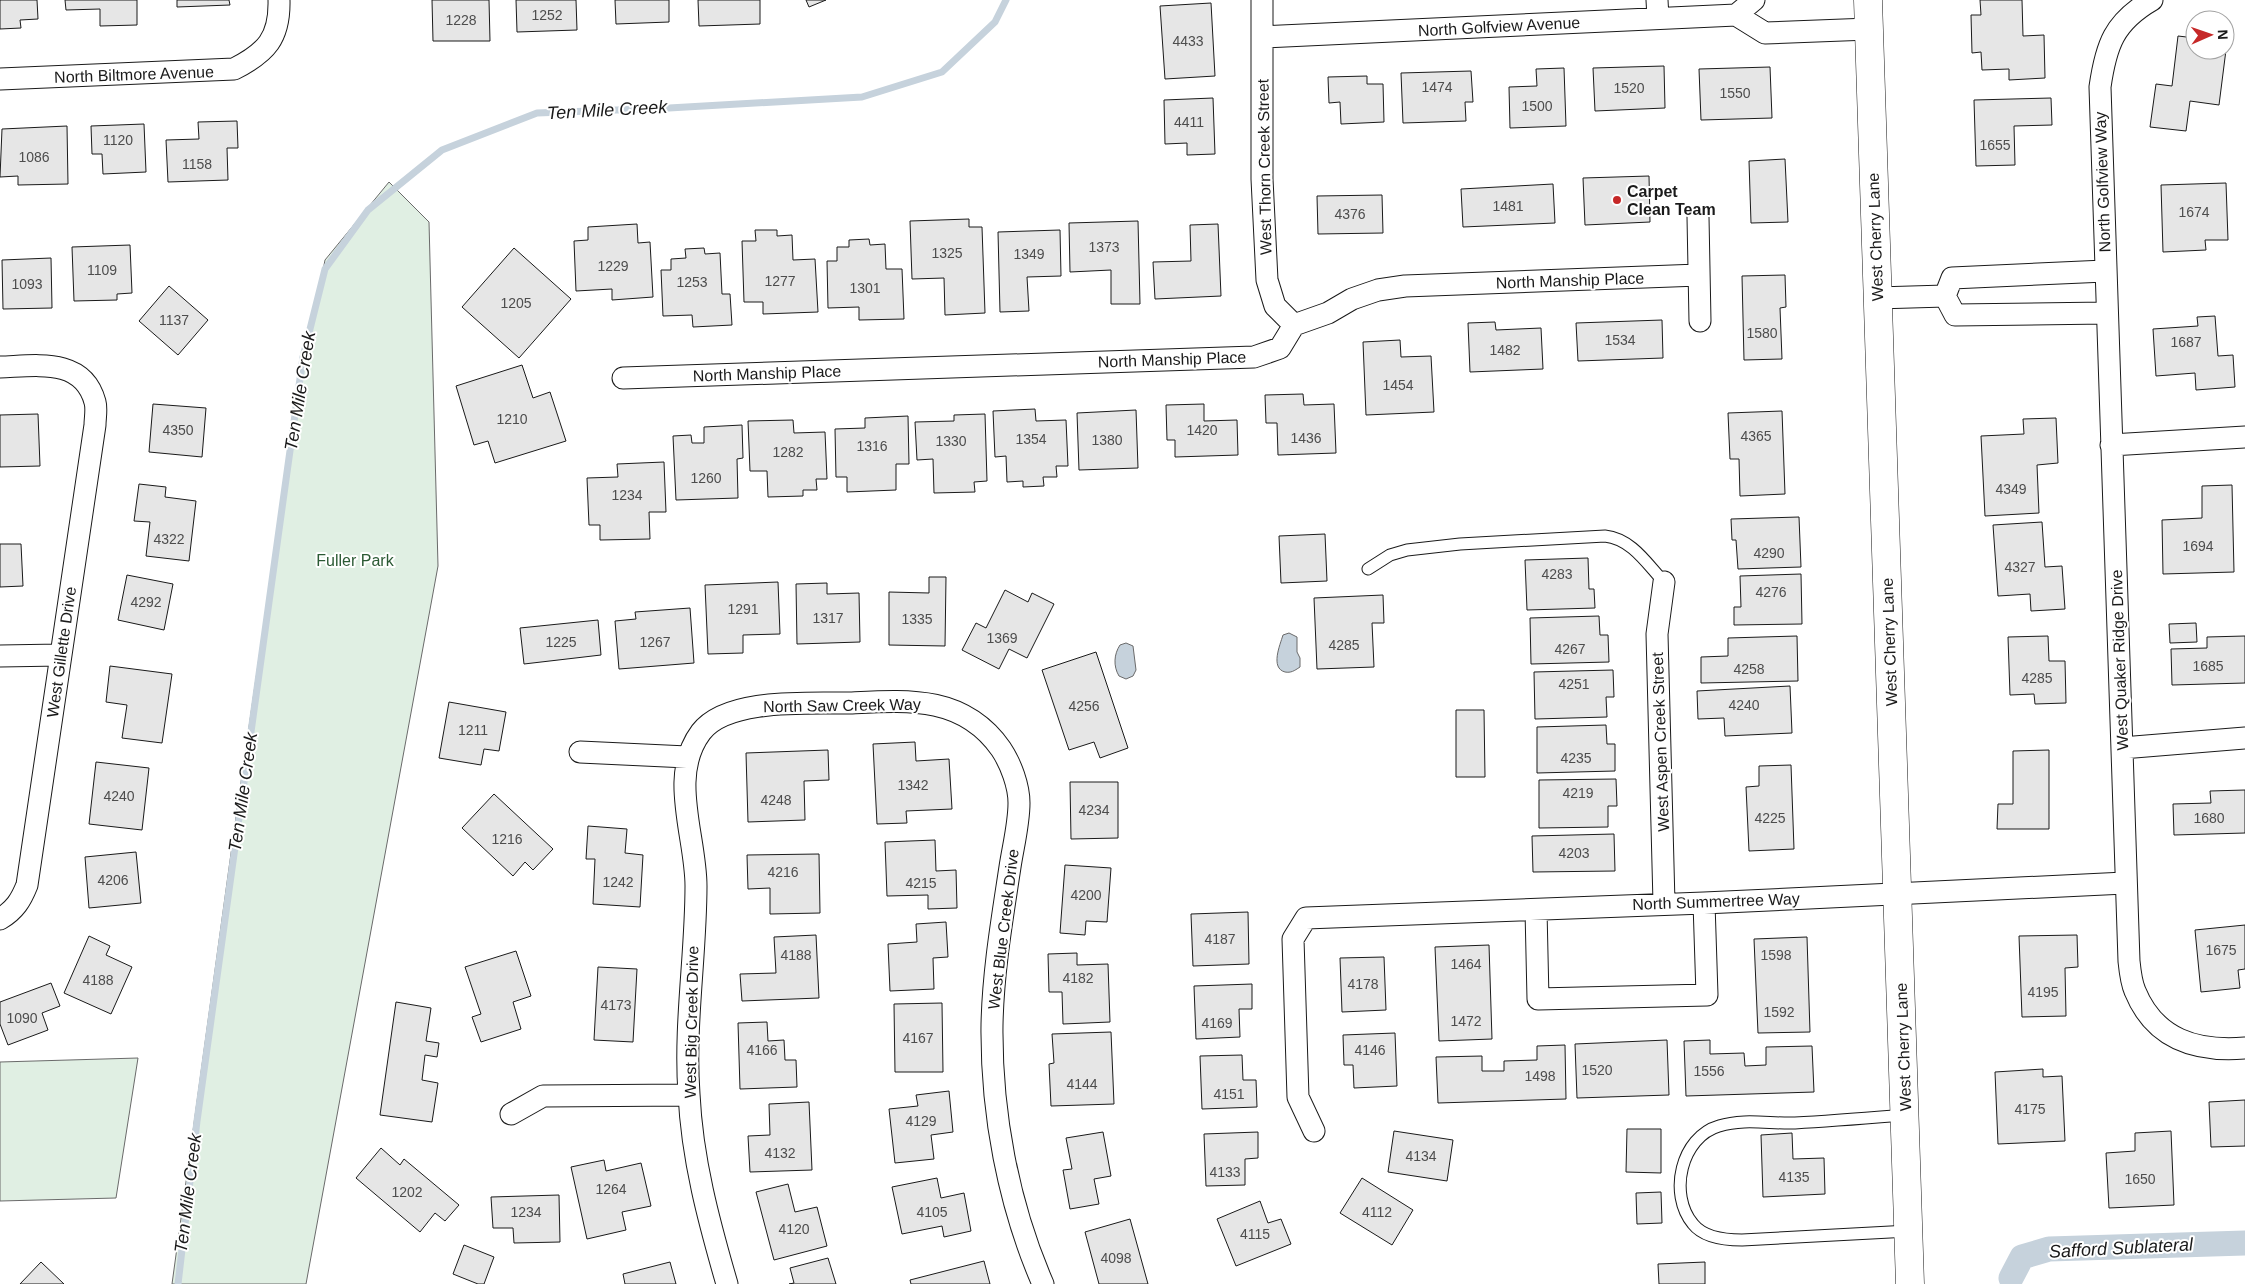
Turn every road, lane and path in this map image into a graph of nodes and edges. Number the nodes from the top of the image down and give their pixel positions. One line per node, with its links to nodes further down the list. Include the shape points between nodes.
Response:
1 (279, 0): 10 (street, North Biltmore Avenue, via 279,15 264,51 234,70)
2 (1262, 0): 9 (street, West Thorn Creek Street)
3 (1754, 0): 7 (street)
4 (1868, 0): 8 (main road, West Cherry Lane)
5 (2152, 0): 12 (street, North Golfview Way, via 2134,10 2116,30 2104,58 2100,87)
6 (1658, 9): 7 (street, North Golfview Avenue); 9 (street, North Golfview Avenue)
7 (1736, 15): 8 (street, via 1764,33)
8 (1869, 29): 15 (main road, West Cherry Lane)
9 (1262, 37): 18 (street, West Thorn Creek Street, via 1262,179 1267,280 1275,306)
10 (0, 79)
11 (1698, 217): 13 (street)
12 (2105, 271): 14 (street, North Golfview Way, via 1952,278); 16 (street, West Quaker Ridge Drive)
13 (1699, 275): 17 (street); 18 (street, North Manship Place, via 1405,286 1378,290 1352,299 1328,313)
14 (1945, 296): 15 (street); 16 (street, via 1955,316)
15 (1877, 298): 33 (main road, West Cherry Lane)
16 (2106, 312): 22 (street, West Quaker Ridge Drive)
17 (1700, 321)
18 (1294, 325): 20 (street, North Manship Place, via 1280,348 1254,357)
19 (0, 367): 25 (street, West Gillette Drive, via 70,369 88,386 96,403)
20 (623, 378)
21 (2245, 438): 22 (street)
22 (2111, 445): 28 (street, West Quaker Ridge Drive)
23 (1368, 569): 24 (lane, via 1390,555 1407,550 1605,536 1616,537 1628,544)
24 (1664, 582): 34 (street, West Aspen Creek Street, via 1657,634)
25 (60, 655): 26 (street); 37 (street, West Gillette Drive, via 27,884 21,901)
26 (0, 656)
27 (2245, 738): 28 (street)
28 (2122, 748): 32 (street, West Quaker Ridge Drive)
29 (1002, 750): 31 (street, North Saw Creek Way, via 983,729 960,713 934,703 907,700 753,706 725,713 702,730); 45 (street, West Blue Creek Drive, via 1014,775 1019,802 997,954 992,1023 993,1068 1001,1137 1015,1204)
30 (580, 752): 31 (street)
31 (687, 757): 39 (street, West Big Creek Drive, via 685,786 696,883 689,1010)
32 (2125, 882): 33 (street, North Summertree Way); 38 (street, West Quaker Ridge Drive, via 2128,961 2134,991 2148,1015 2169,1036 2194,1045 2221,1050)
33 (1898, 893): 35 (street, North Summertree Way); 41 (main road, West Cherry Lane)
34 (1664, 903): 35 (street, North Summertree Way); 36 (street, North Summertree Way)
35 (1704, 903): 36 (street, via 1707,995 1538,999)
36 (1536, 910): 42 (street, North Summertree Way, via 1306,918 1293,939 1298,1097)
37 (5, 916)
38 (2245, 1048)
39 (689, 1095): 40 (street, via 543,1096); 44 (street, West Big Creek Drive, via 694,1146 710,1227)
40 (511, 1114)
41 (1905, 1115): 43 (main road, West Cherry Lane); 43 (lane, via 1793,1123 1751,1121 1718,1126 1698,1136 1686,1154 1680,1179 1683,1204 1693,1224 1724,1240)
42 (1314, 1132)
43 (1908, 1231): 46 (main road, West Cherry Lane)
44 (727, 1284)
45 (1043, 1284)
46 (1910, 1284)

